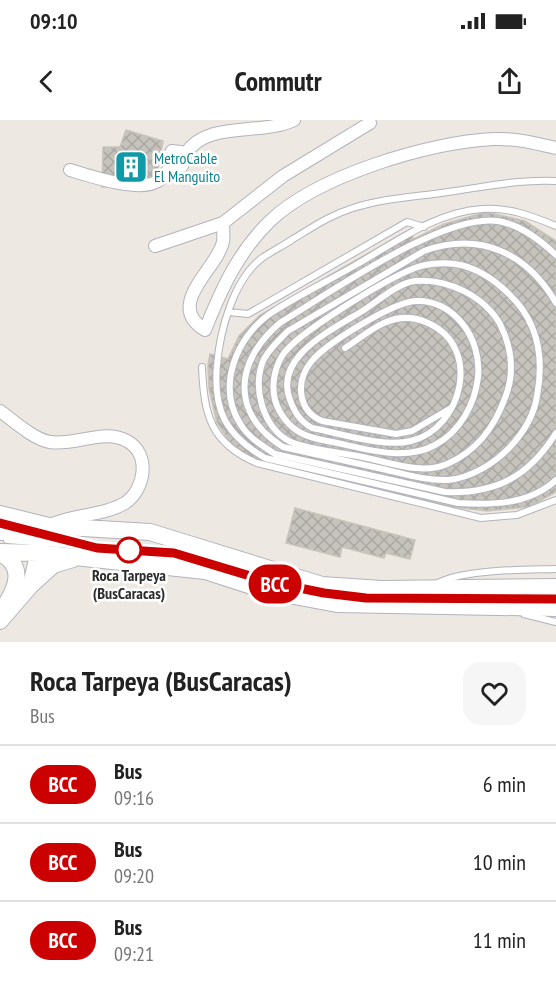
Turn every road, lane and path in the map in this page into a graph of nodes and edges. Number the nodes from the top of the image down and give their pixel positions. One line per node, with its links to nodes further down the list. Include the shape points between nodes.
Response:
1 (294, 120): 3 (street, via 269,127)
2 (370, 123): 7 (street, via 283,176)
3 (230, 125): 5 (street, via 204,137 184,155 176,150 169,153 167,161 171,167 158,181 149,184 98,179)
4 (556, 148): 7 (street, via 515,139 455,143 375,165 311,192 270,221 240,256 205,330 194,323 190,314 192,298 223,242)
5 (70, 170)
6 (556, 182): 13 (lane, via 527,180 399,198 353,208 319,221 260,259 241,284)
7 (223, 223): 10 (street)
8 (556, 226): 9 (lane, via 532,216 481,209)
9 (424, 227): 13 (lane, via 407,222 248,314); 18 (lane, via 270,314 254,328 234,361 230,382 231,402 241,425 275,454 445,492 465,493 494,488 521,474 543,453)
10 (155, 246)
11 (556, 255): 16 (lane, via 531,233 499,221 448,228 422,239 281,322 252,353 246,371 245,399 255,424 283,447 420,478 450,480 477,472 523,434 536,405 542,367 535,334 519,303 476,269 453,264 412,268 293,342 275,370 273,387 277,407 287,423 296,432 312,438 390,453 413,453 435,446 464,418 474,398 476,348 466,327 452,312 417,301 383,312 312,360 303,376 303,407 311,417 322,421 396,434 412,431)
12 (556, 303): 16 (lane, via 541,280 518,260 485,245 445,243 424,251 288,332 274,344 259,375 259,392 269,421 291,442 421,469 445,465 483,439 498,418 508,390 512,361 508,339 488,309 461,290 441,283 413,281 315,341 291,368 289,396 294,412 312,428 397,444 426,436)
13 (229, 312): 19 (lane, via 218,354 219,405 228,428 242,444 265,459 458,503 491,505 521,500)
14 (345, 348): 16 (lane, via 384,322 403,317 415,317 443,330 455,344 461,364 459,388)
15 (202, 367): 20 (lane, via 208,418 222,441 238,455 256,463 481,518 517,515)
16 (451, 408)
17 (0, 411): 22 (street, via 49,442 112,437 129,441 139,454 143,473 128,501 64,518)
18 (556, 433)
19 (556, 480)
20 (556, 500)
21 (1, 524): 22 (main road); 22 (main road)
22 (40, 536): 23 (lane); 24 (main road); 25 (main road); 27 (main road); 28 (main road, via 150,532 322,585)
23 (0, 540)
24 (0, 552): 33 (main road, via 12,561 17,574 14,592)
25 (92, 553): 27 (main road, via 59,562); 30 (lane, via 174,553 270,582 366,598); 32 (main road, via 205,571 267,591 337,604)
26 (556, 569): 28 (lane, via 447,578)
27 (31, 585): 34 (main road)
28 (429, 587): 29 (main road)
29 (556, 587)
30 (556, 599)
31 (556, 608): 32 (main road)
32 (506, 610): 35 (lane)
33 (0, 613)
34 (0, 621)
35 (556, 622)

